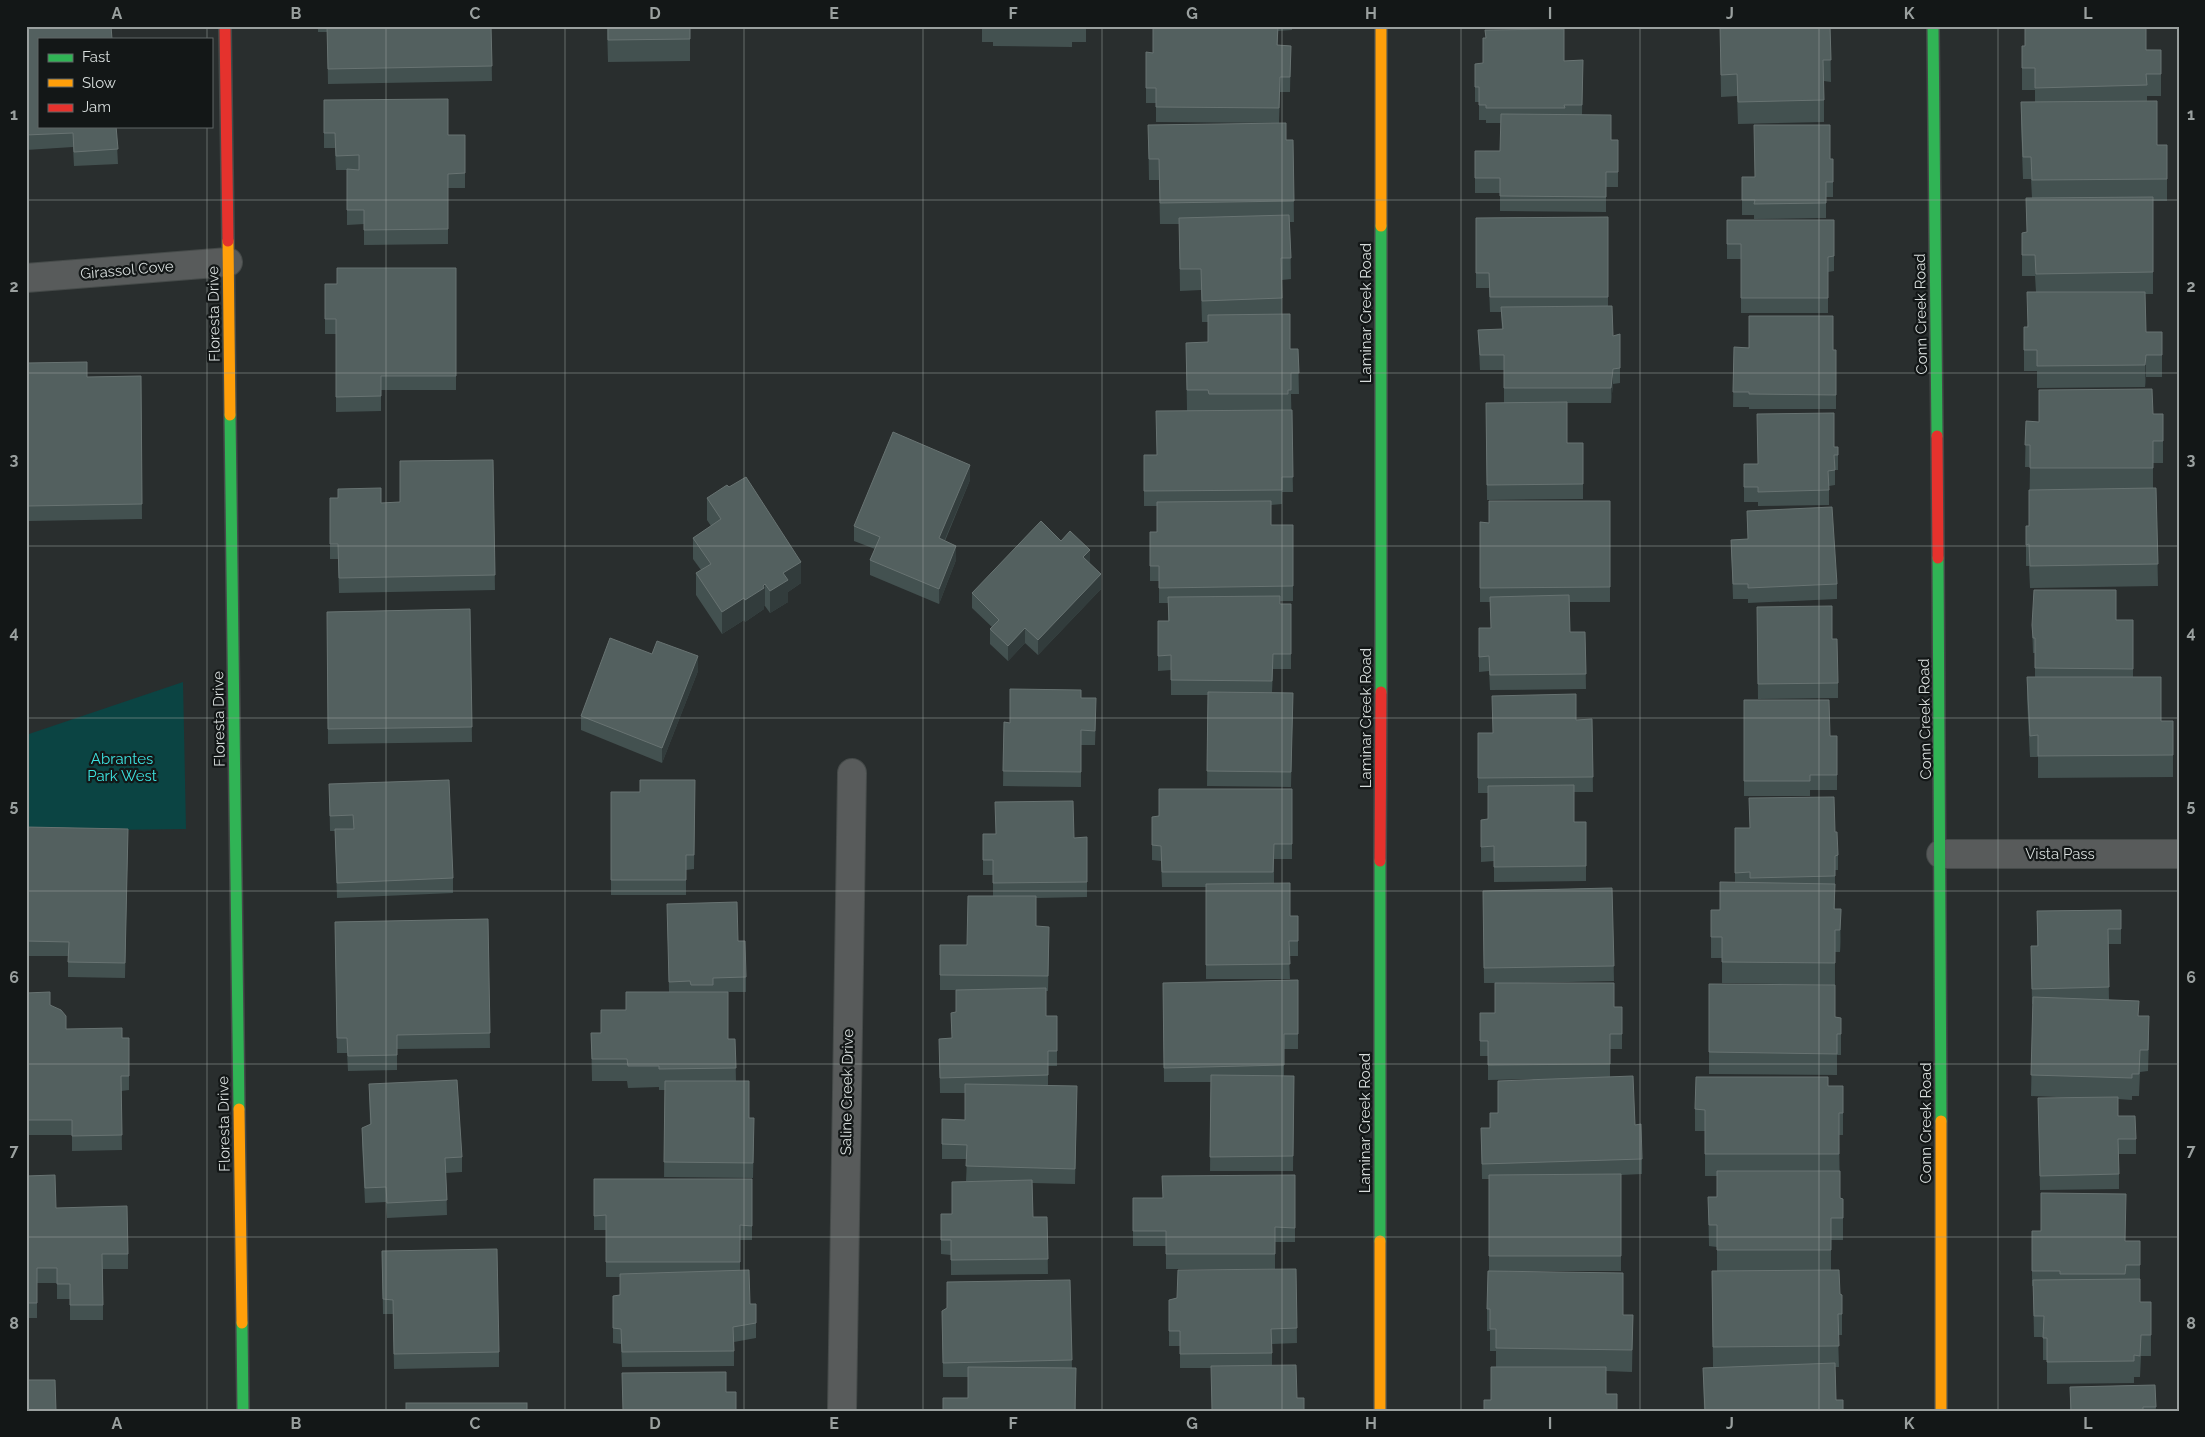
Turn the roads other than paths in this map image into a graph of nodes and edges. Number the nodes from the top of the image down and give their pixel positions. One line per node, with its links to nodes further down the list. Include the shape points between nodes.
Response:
1 (225, 26): 4 (street, Floresta Drive)
2 (1381, 26): 11 (street, Laminar Creek Road)
3 (1933, 26): 7 (street, Conn Creek Road)
4 (228, 262): 5 (street, Girassol Cove); 9 (street, Floresta Drive)
5 (26, 278)
6 (852, 773): 10 (street, Saline Creek Drive)
7 (1941, 854): 8 (street, Vista Pass); 12 (street, Conn Creek Road)
8 (2179, 854)
9 (243, 1411)
10 (842, 1411)
11 (1380, 1411)
12 (1941, 1411)

